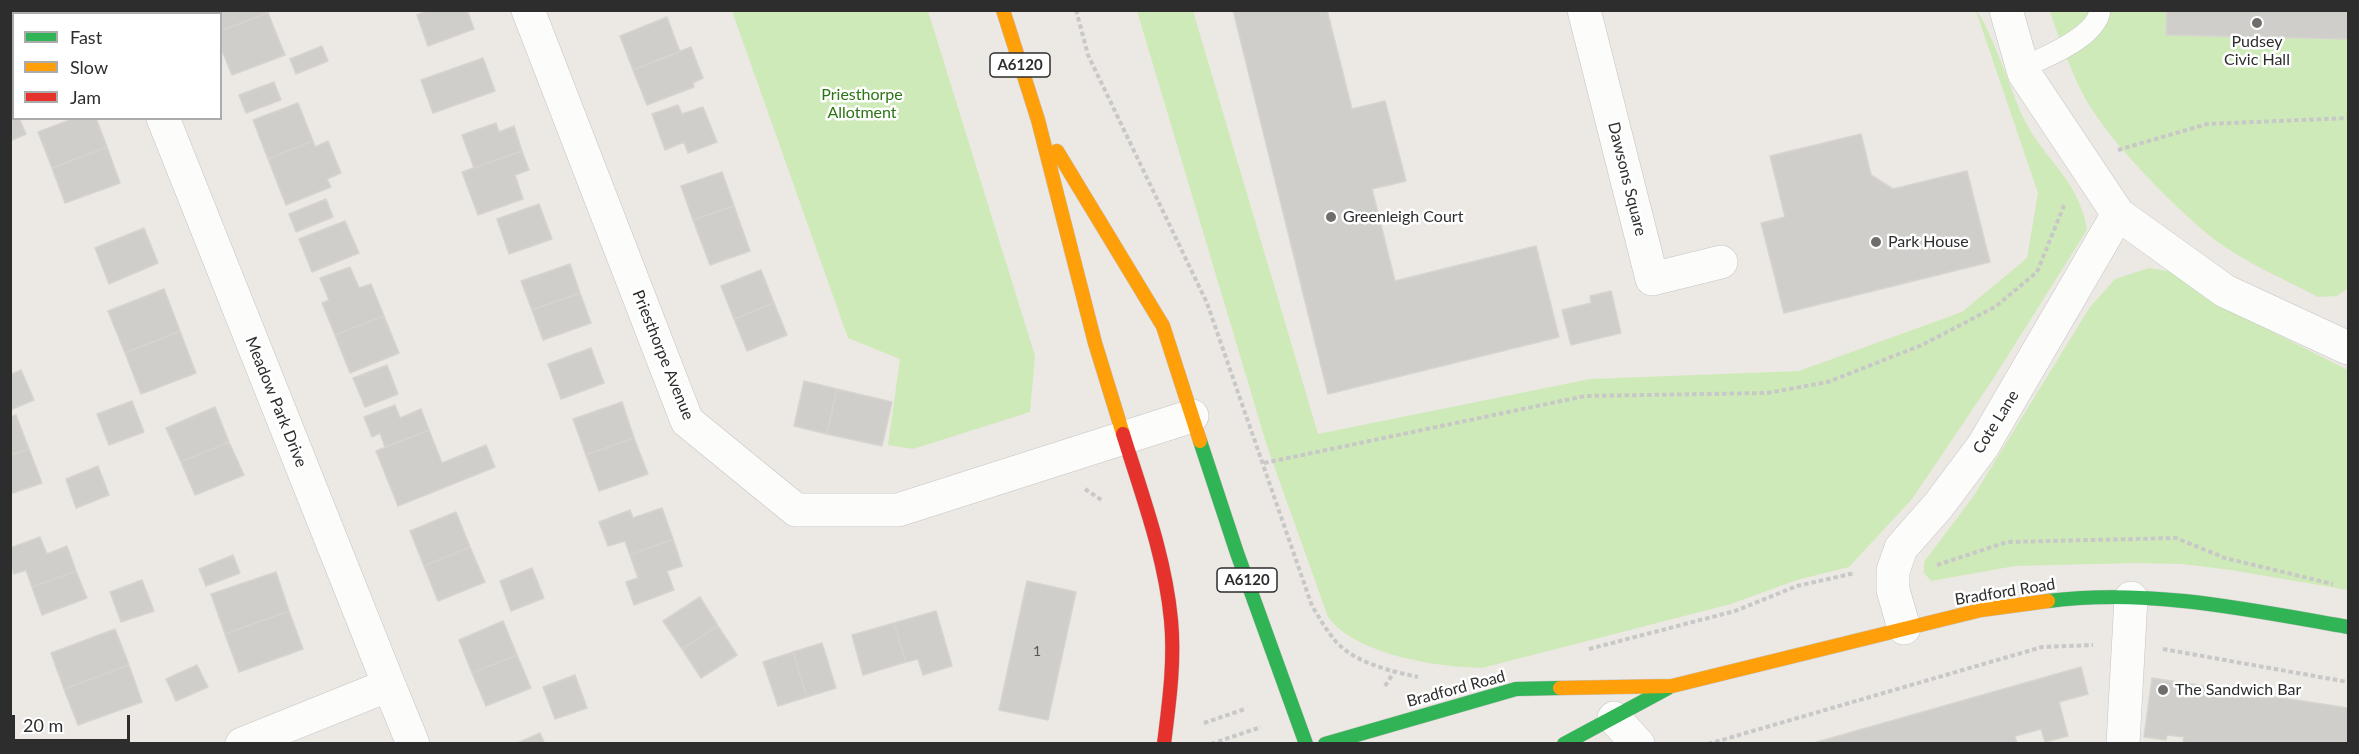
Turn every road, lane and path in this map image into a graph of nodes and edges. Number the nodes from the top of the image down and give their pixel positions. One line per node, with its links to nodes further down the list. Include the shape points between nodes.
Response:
1 (528, 10): 16 (street, Priesthorpe Avenue, via 687,421 796,510 898,510)
2 (1003, 10): 10 (main road, A6120)
3 (1076, 10): 17 (path, via 1088,55 1207,303)
4 (1584, 10): 13 (street, Dawsons Square, via 1652,279)
5 (2006, 10): 7 (street)
6 (2100, 10): 7 (lane, via 2090,29 2057,52)
7 (2023, 67): 11 (street)
8 (2349, 117): 11 (path, via 2207,124)
9 (165, 120): 26 (street, Meadow Park Drive)
10 (1038, 120): 15 (main road, A6120, via 1163,326); 16 (main road, A6120, via 1095,343)
11 (2082, 160): 12 (street); 17 (path, via 2037,272 1995,307 1964,324 1828,382 1767,393 1585,396)
12 (2118, 214): 14 (street, via 2225,291); 22 (street, Cote Lane, via 1983,446 1902,548 1893,571 1893,590)
13 (1721, 262)
14 (2348, 347)
15 (1192, 416): 16 (street, Priesthorpe Avenue); 36 (main road, A6120)
16 (1124, 436): 34 (main road, A6120, via 1160,554 1171,621 1171,683)
17 (1264, 463): 24 (path, via 1312,606 1334,640 1362,660)
18 (1084, 489): 19 (path)
19 (1108, 508)
20 (2131, 598): 21 (main road, Bradford Road, via 2236,607); 22 (main road, Bradford Road, via 2057,600); 23 (street)
21 (2349, 627)
22 (1904, 628): 27 (main road, Bradford Road)
23 (2130, 644): 25 (path); 40 (path, via 2042,647); 41 (street)
24 (1394, 672)
25 (2349, 682)
26 (389, 685): 32 (street); 33 (street, Meadow Park Drive)
27 (1672, 686): 29 (main road, Bradford Road); 37 (main road, Bradford Road, via 1516,689)
28 (1245, 709): 30 (path)
29 (1614, 717): 38 (main road, Bradford Road); 39 (street)
30 (1202, 723)
31 (1252, 730): 35 (path)
32 (242, 744)
33 (412, 744)
34 (1164, 744)
35 (1211, 744)
36 (1306, 744)
37 (1325, 744)
38 (1564, 744)
39 (1638, 744)
40 (1708, 744)
41 (2123, 744)

